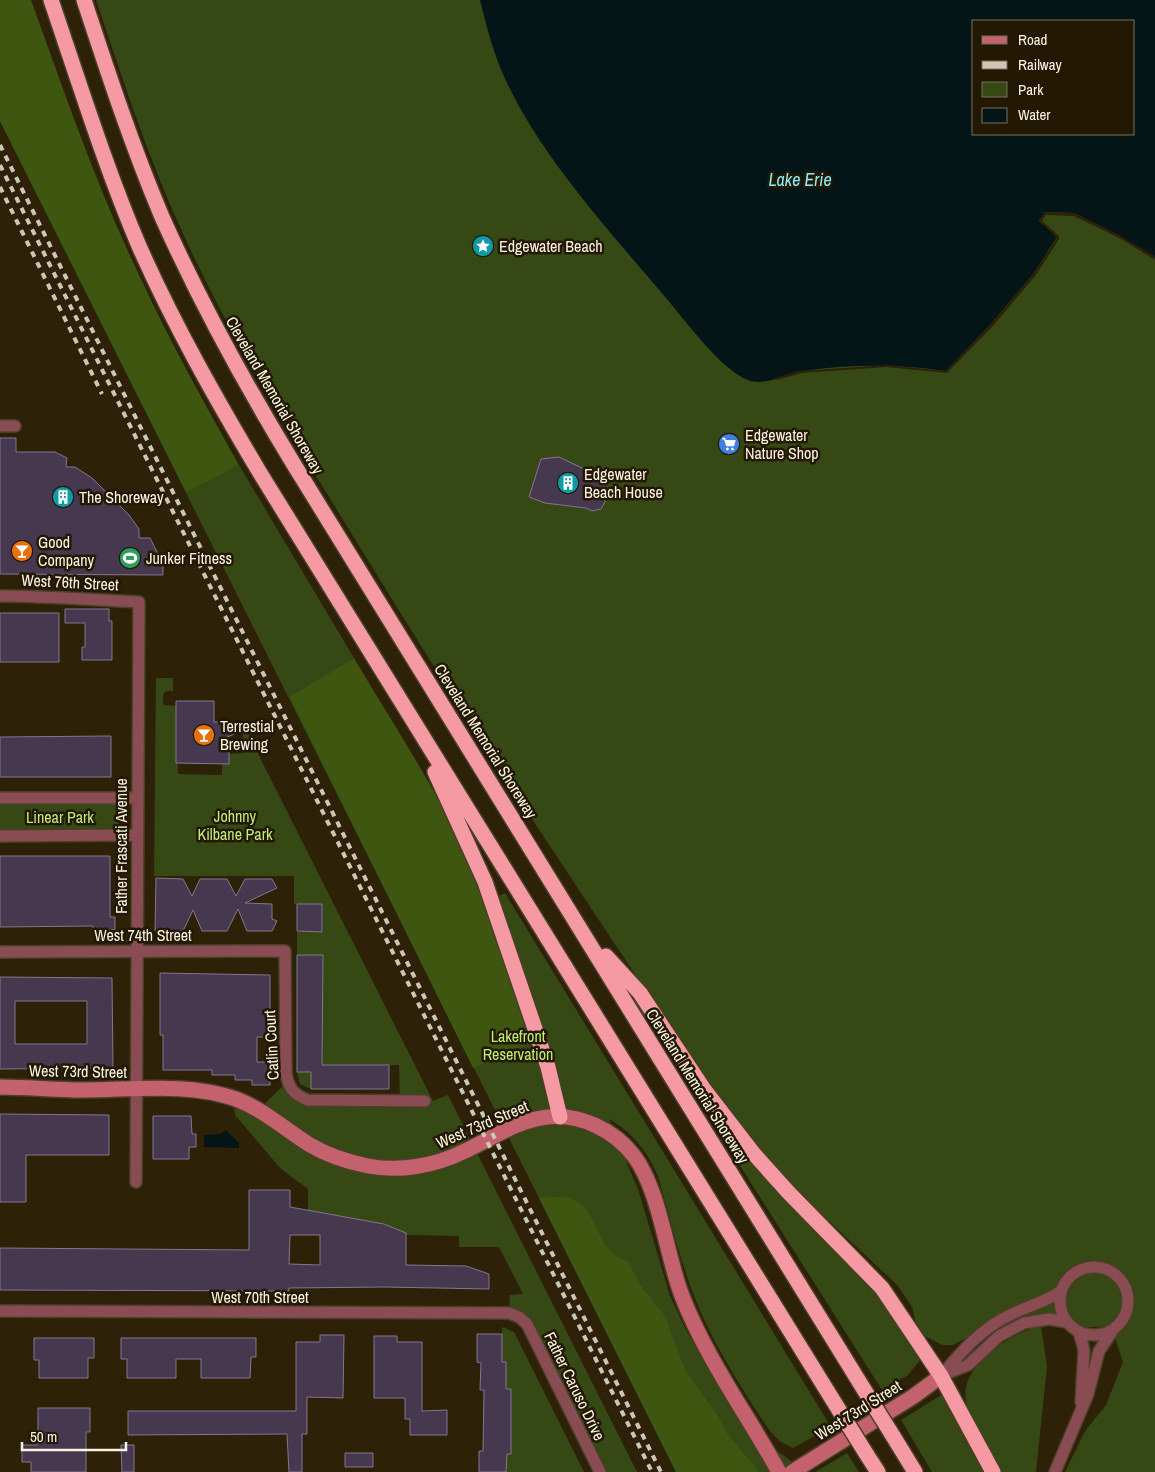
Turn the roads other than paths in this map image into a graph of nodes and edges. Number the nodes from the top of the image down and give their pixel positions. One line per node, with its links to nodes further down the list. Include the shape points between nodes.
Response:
1 (51, 0): 7 (highway, via 120,199 184,339 237,435)
2 (84, 0): 12 (highway, Cleveland Memorial Shoreway, via 153,194 194,286 230,354 289,456)
3 (0, 426): 4 (street)
4 (16, 426)
5 (0, 596): 6 (street, West 76th Street)
6 (139, 602): 9 (street, Father Frascati Avenue)
7 (404, 706): 19 (highway, via 485,882 548,1067); 32 (highway, bridge)
8 (0, 798): 9 (street)
9 (138, 798): 10 (street, Father Frascati Avenue)
10 (138, 835): 11 (street); 13 (street, Father Frascati Avenue)
11 (0, 836)
12 (583, 931): 27 (highway, via 640,993 697,1080 754,1154 882,1288); 33 (highway, Cleveland Memorial Shoreway, bridge)
13 (137, 951): 14 (street, West 74th Street); 15 (street, West 74th Street); 17 (street, Father Frascati Avenue)
14 (285, 951): 18 (street, Catlin Court, via 286,1072 291,1089 298,1097 308,1100)
15 (0, 952)
16 (0, 1088): 17 (street, West 73rd Street)
17 (136, 1090): 19 (street, West 73rd Street, via 195,1091 234,1099 259,1109 312,1146 355,1163 381,1168 406,1168 439,1162 520,1124); 20 (street, Father Frascati Avenue)
18 (425, 1101)
19 (560, 1117): 30 (street, West 73rd Street, via 602,1129 628,1149 639,1164 651,1189 687,1308)
20 (136, 1182)
21 (1062, 1291): 24 (street, via 1060,1302); 25 (street, via 1066,1281 1084,1269 1104,1268 1113,1273 1125,1287 1128,1305); 27 (street, West 73rd Street, via 995,1323 960,1353)
22 (0, 1311): 23 (street, West 70th Street, via 509,1313)
23 (519, 1317): 29 (street, Father Caruso Drive, via 527,1324)
24 (1067, 1322): 26 (street); 27 (street, West 73rd Street, via 1049,1319 1024,1324 999,1336 968,1365)
25 (1114, 1329): 26 (street, via 1097,1335); 28 (street, via 1099,1351)
26 (1079, 1332): 28 (street, via 1084,1350)
27 (941, 1376): 31 (street, West 73rd Street); 34 (highway)
28 (1081, 1409): 35 (street)
29 (600, 1472)
30 (779, 1472)
31 (792, 1472)
32 (878, 1472)
33 (915, 1472)
34 (993, 1472)
35 (1055, 1472)

